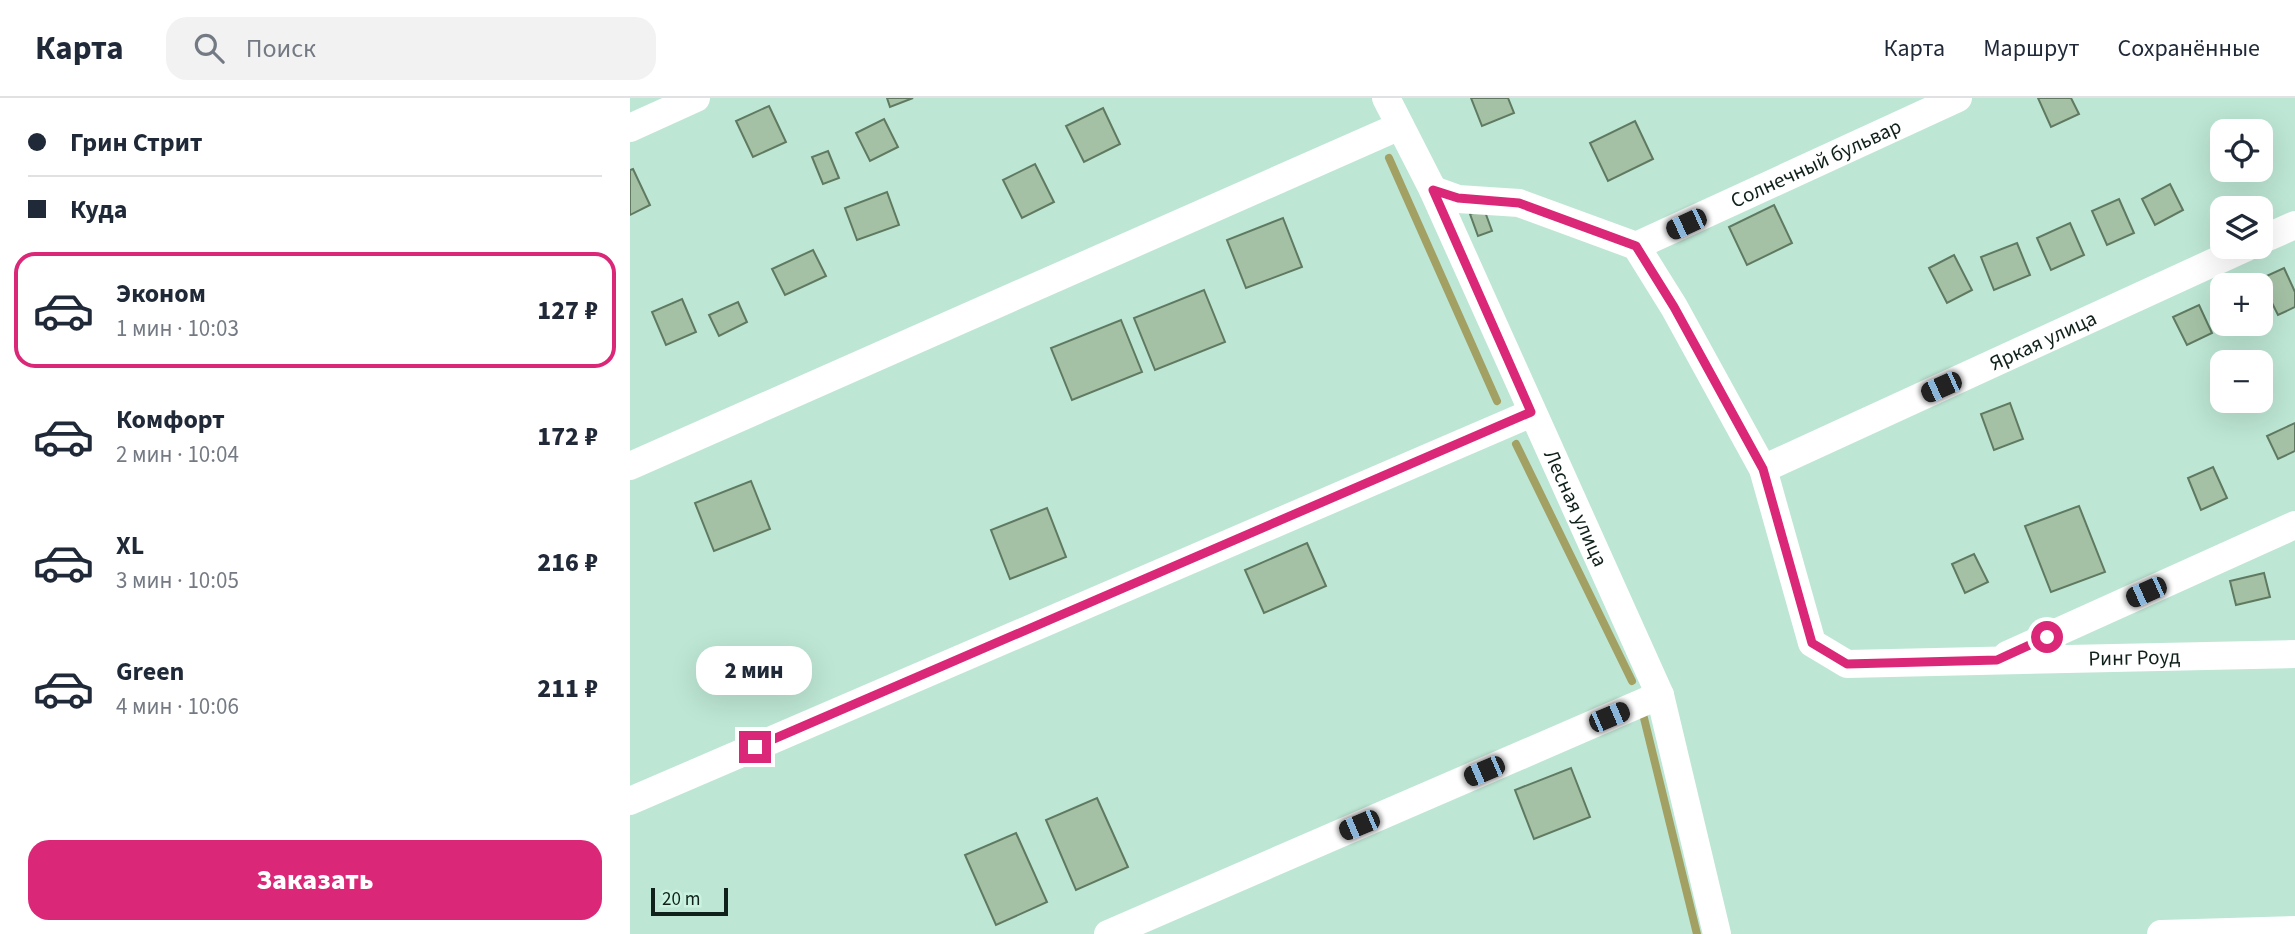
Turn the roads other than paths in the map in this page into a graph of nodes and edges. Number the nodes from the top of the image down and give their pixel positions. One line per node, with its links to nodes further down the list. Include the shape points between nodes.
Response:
1 (696, 98): 5 (street)
2 (1386, 98): 4 (street, Лесная улица)
3 (1958, 98): 9 (street, Солнечный бульвар)
4 (1399, 126): 6 (street, Лесная улица); 12 (street)
5 (630, 128)
6 (1433, 190): 9 (street, via 1458,198 1519,203); 11 (street, Лесная улица)
7 (2295, 225): 8 (street)
8 (2273, 235)
9 (1636, 246): 13 (street)
10 (2221, 259): 13 (street, Яркая улица)
11 (1531, 412): 17 (street, Лесная улица); 18 (street)
12 (630, 466)
13 (1763, 469): 16 (street, Ринг Роуд, via 1812,643 1847,664)
14 (2295, 525): 16 (street)
15 (2295, 654): 16 (street, Ринг Роуд)
16 (1997, 660)
17 (1660, 695): 20 (street); 21 (street, Лесная улица)
18 (630, 801)
19 (2295, 930): 22 (street)
20 (1108, 934)
21 (1717, 934)
22 (2161, 934)

